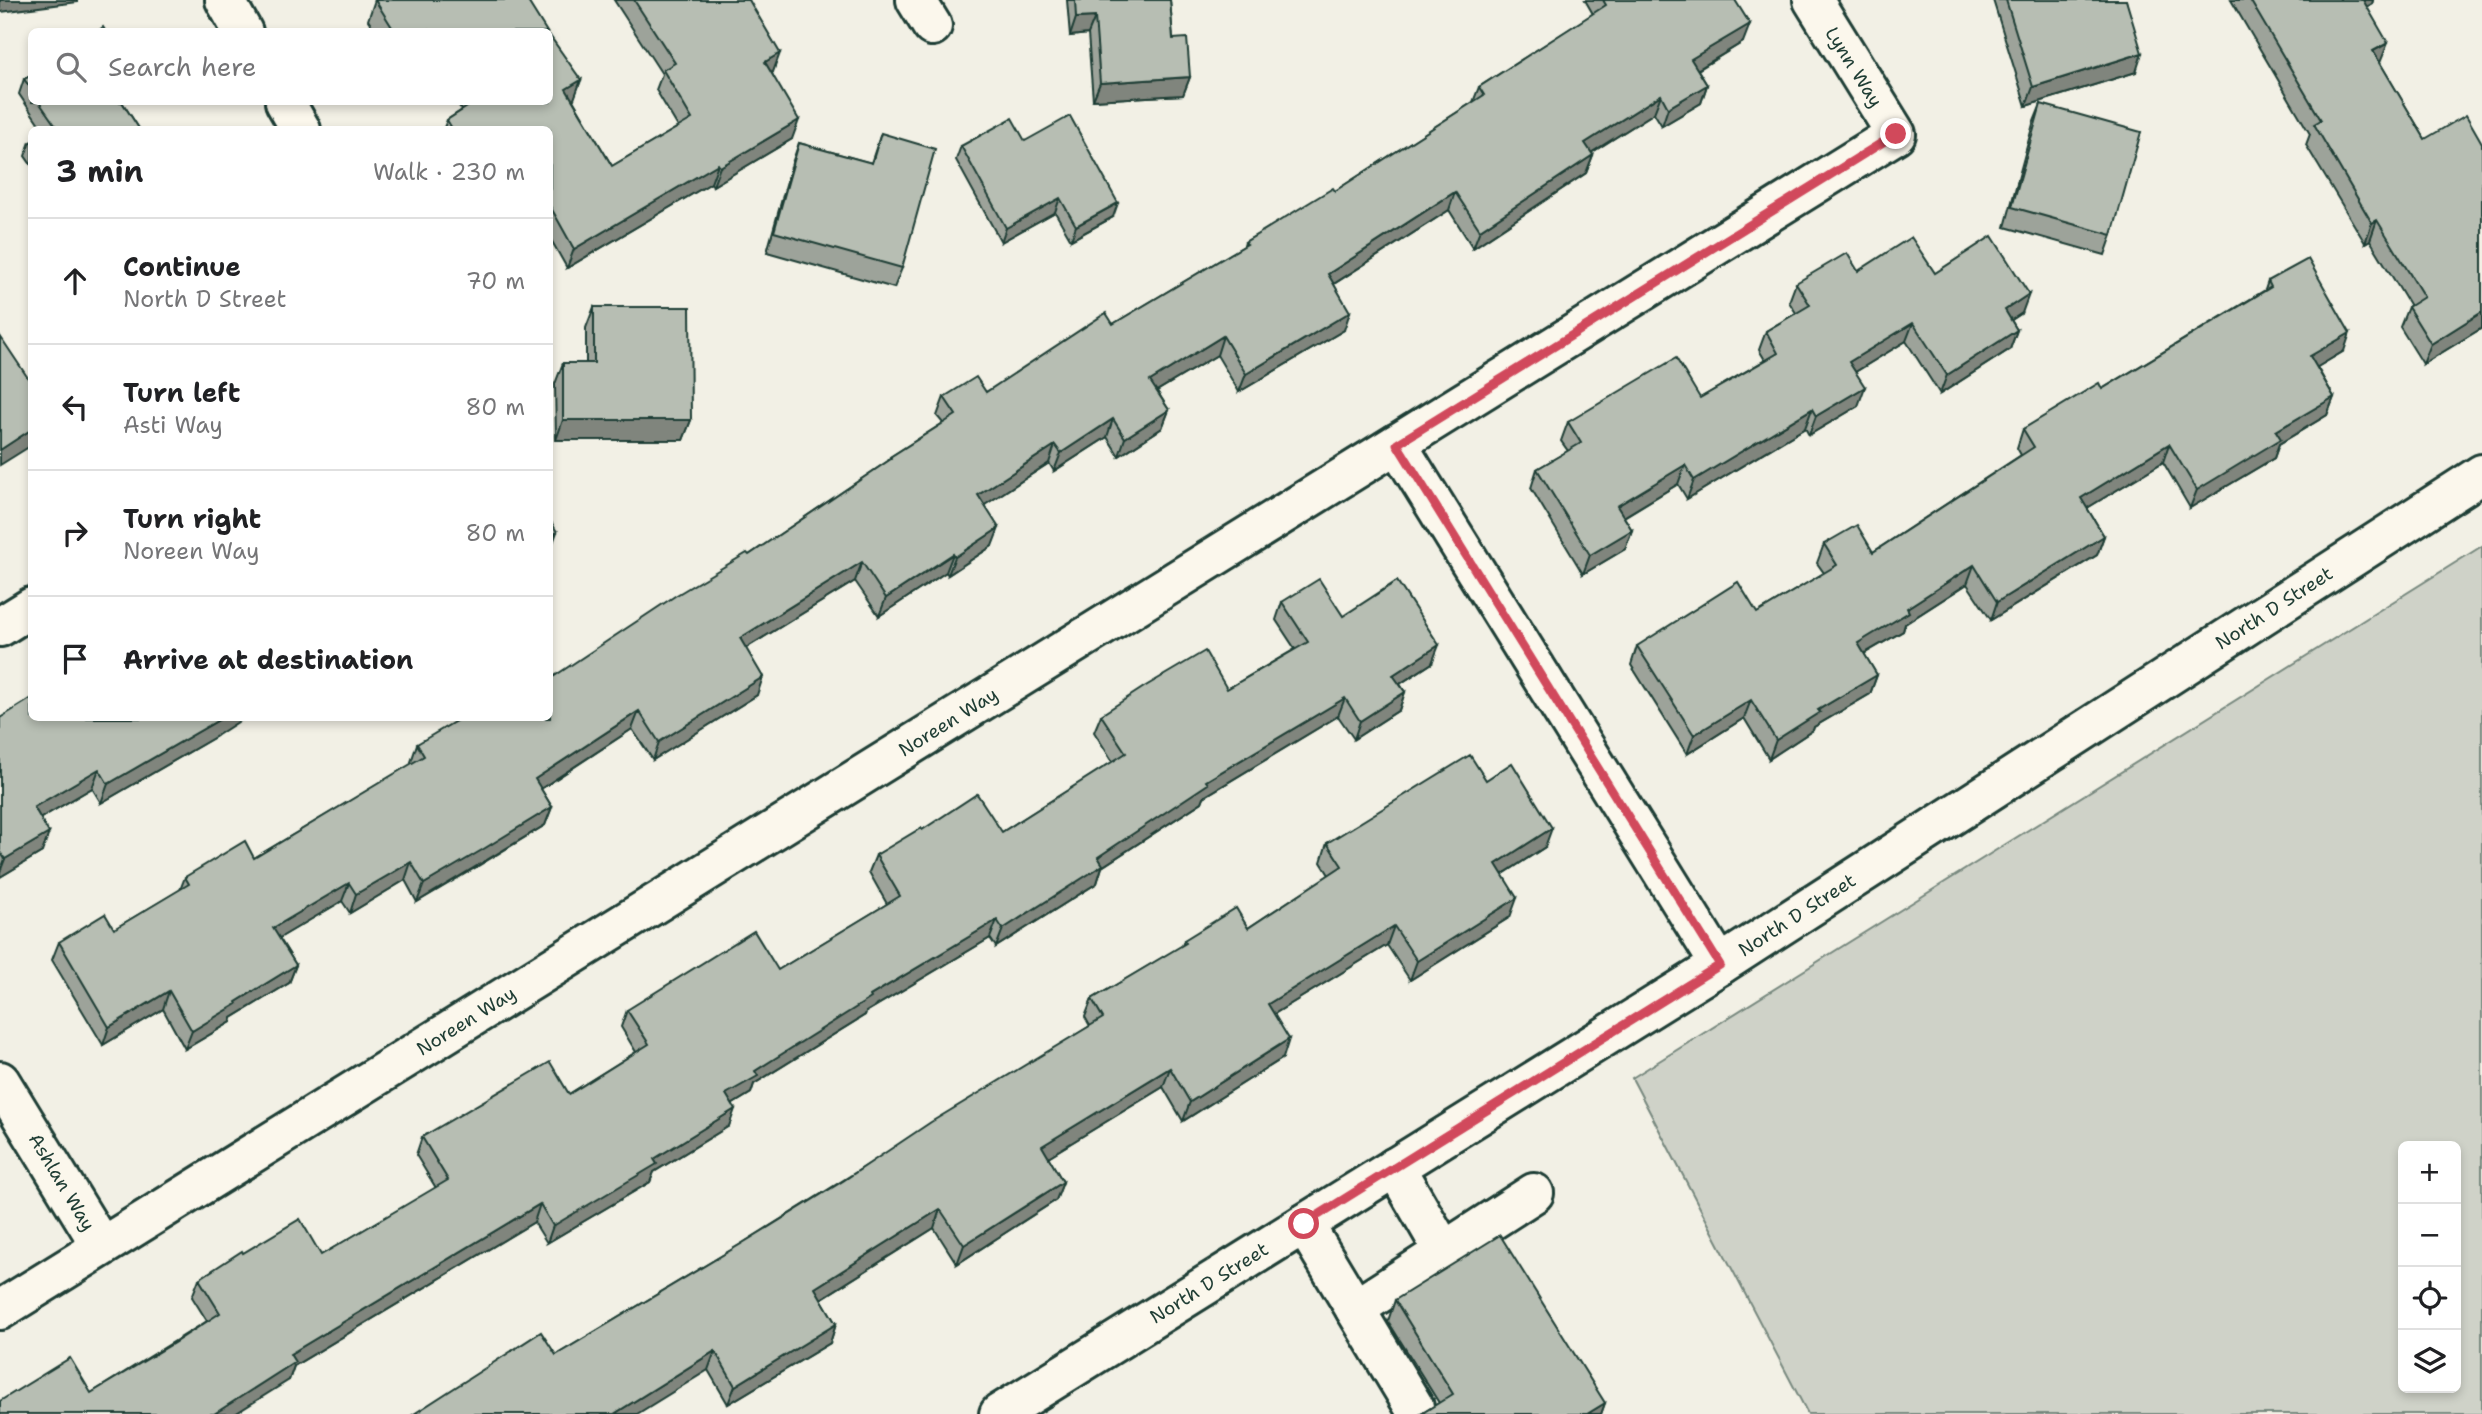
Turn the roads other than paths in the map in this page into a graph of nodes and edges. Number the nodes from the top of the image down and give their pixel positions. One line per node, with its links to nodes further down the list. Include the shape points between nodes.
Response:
1 (225, 0): 3 (street)
2 (1813, 0): 6 (street, Lynn Way)
3 (241, 28)
4 (287, 105): 5 (street)
5 (299, 126)
6 (1896, 134): 7 (street, Noreen Way)
7 (1397, 444): 11 (street); 16 (street, Noreen Way)
8 (2482, 474): 11 (street, North D Street)
9 (28, 610): 10 (street)
10 (0, 627)
11 (1720, 965): 13 (street, North D Street)
12 (0, 1081): 16 (street, Ashlan Way)
13 (1395, 1167): 15 (street, North D Street); 17 (street)
14 (1534, 1193): 17 (street)
15 (1304, 1224): 18 (street); 21 (street, North D Street)
16 (101, 1246): 19 (street, Noreen Way)
17 (1444, 1252): 18 (street)
18 (1355, 1309): 20 (street)
19 (0, 1310)
20 (1414, 1407)
21 (999, 1414)

